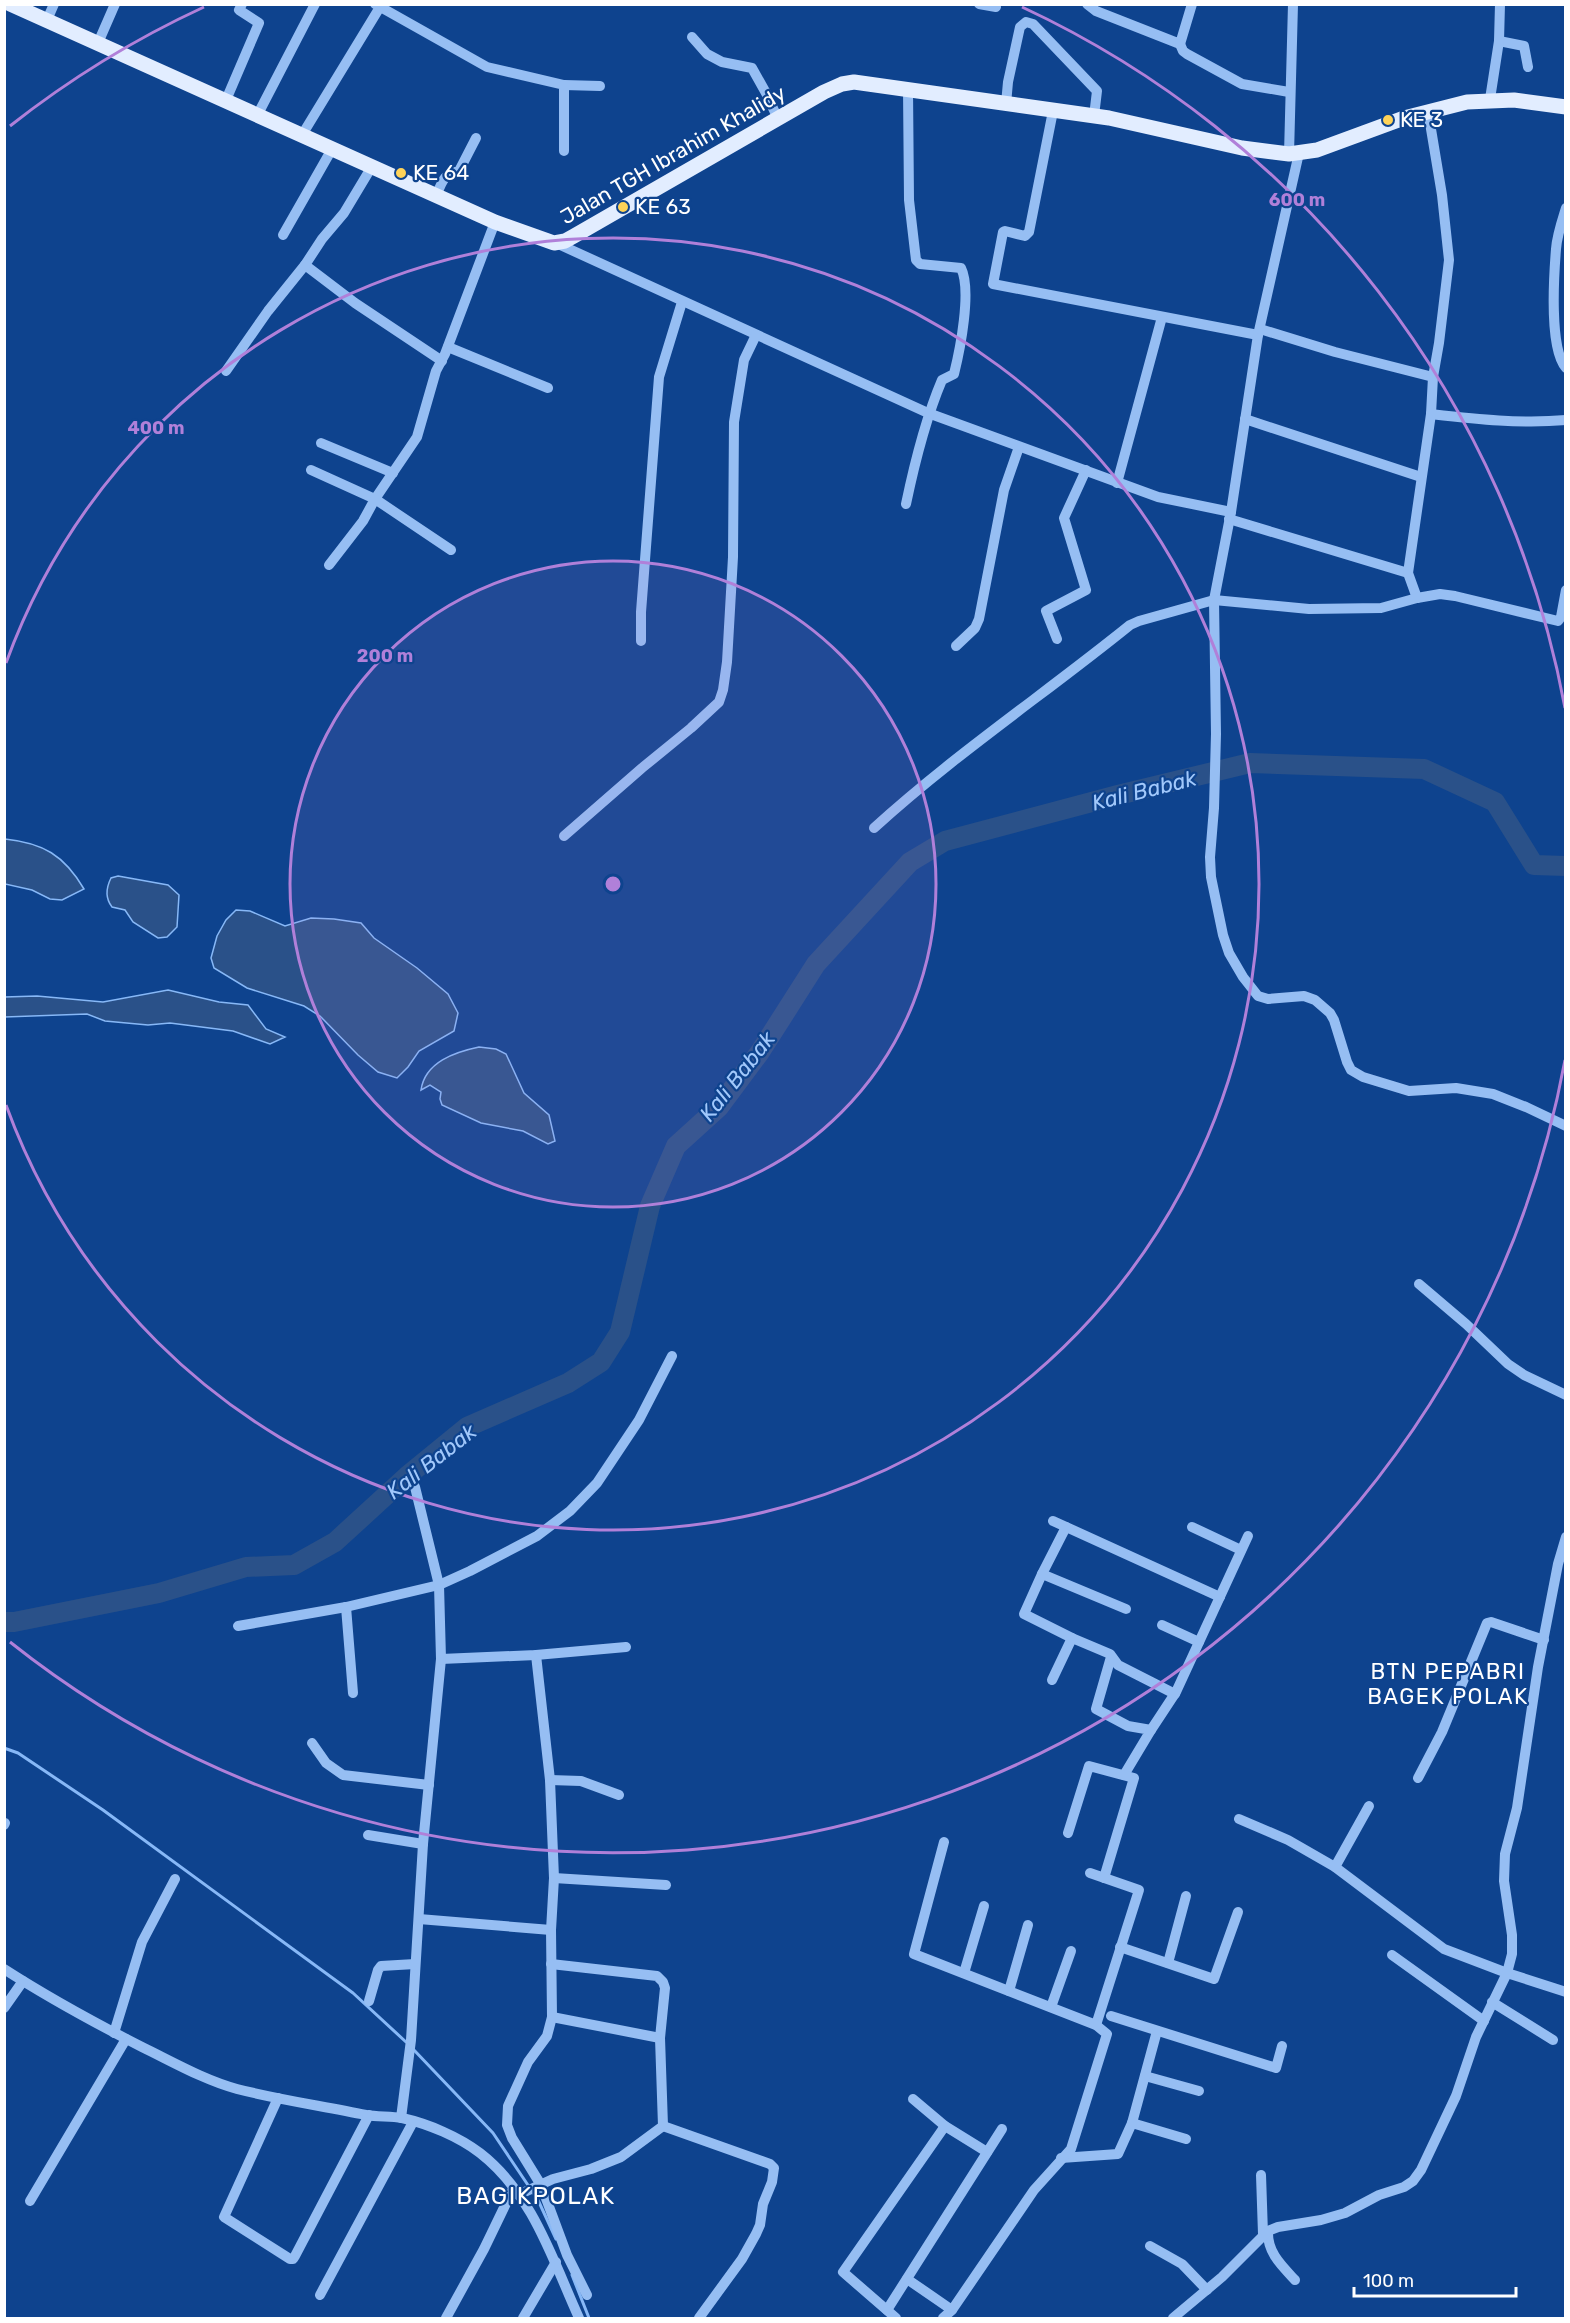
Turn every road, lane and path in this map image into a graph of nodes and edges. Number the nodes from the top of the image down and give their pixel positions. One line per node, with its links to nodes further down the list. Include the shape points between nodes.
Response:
1 (10, 4): 13 (main road, Jalan TGH Ibrahim Khalidy)
2 (54, 4): 13 (street)
3 (115, 4): 16 (street)
4 (242, 4): 24 (street, via 240,12 259,23)
5 (315, 4): 29 (street)
6 (979, 4): 12 (street)
7 (1087, 4): 17 (street)
8 (1192, 4): 17 (street)
9 (1293, 4): 22 (street)
10 (1500, 4): 15 (street)
11 (377, 6): 19 (street, via 487,66); 32 (street)
12 (996, 7)
13 (47, 20): 16 (main road, Jalan TGH Ibrahim Khalidy)
14 (692, 37): 31 (street, via 707,54 722,62 752,68)
15 (1499, 40): 18 (street, via 1524,46); 23 (street)
16 (98, 43): 24 (main road, Jalan TGH Ibrahim Khalidy)
17 (1180, 44): 22 (street, via 1187,54 1242,84)
18 (1528, 67)
19 (564, 85): 20 (street); 35 (street)
20 (600, 86)
21 (908, 89): 25 (main road, Jalan TGH Ibrahim Khalidy); 31 (main road, Jalan TGH Ibrahim Khalidy, via 842,84); 54 (street, via 909,200 916,260 920,264 961,268 965,297 954,374 942,380)
22 (1289, 92): 36 (street)
23 (1490, 99): 26 (main road, Jalan TGH Ibrahim Khalidy); 28 (main road, Jalan TGH Ibrahim Khalidy)
24 (226, 100): 29 (main road, Jalan TGH Ibrahim Khalidy)
25 (1006, 104): 27 (main road, Jalan TGH Ibrahim Khalidy); 30 (street, via 1020,27 1026,22 1033,24 1097,91)
26 (1566, 107)
27 (1053, 111): 30 (main road, Jalan TGH Ibrahim Khalidy); 45 (street, via 1029,232 1025,236 1003,232 993,284)
28 (1428, 111): 36 (main road, Jalan TGH Ibrahim Khalidy, via 1339,143); 52 (street, via 1449,260)
29 (258, 114): 32 (main road, Jalan TGH Ibrahim Khalidy)
30 (1094, 116): 36 (main road, Jalan TGH Ibrahim Khalidy, via 1242,148)
31 (778, 119): 42 (main road, Jalan TGH Ibrahim Khalidy, via 565,241)
32 (302, 135): 34 (main road, Jalan TGH Ibrahim Khalidy)
33 (476, 138): 38 (street, via 459,171 448,173)
34 (332, 149): 37 (main road, Jalan TGH Ibrahim Khalidy); 41 (street)
35 (564, 151)
36 (1294, 154): 46 (street)
37 (371, 168): 38 (main road, Jalan TGH Ibrahim Khalidy); 43 (street)
38 (436, 195): 40 (main road, Jalan TGH Ibrahim Khalidy)
39 (1566, 208): 50 (street, via 1556,247 1554,329 1558,354)
40 (495, 222): 42 (main road, Jalan TGH Ibrahim Khalidy); 48 (street)
41 (283, 235)
42 (554, 243): 44 (street)
43 (305, 265): 49 (street); 51 (street)
44 (682, 302): 47 (street); 75 (street, via 659,377)
45 (1162, 317): 46 (street); 64 (street)
46 (1259, 332): 52 (street); 56 (street)
47 (756, 335): 54 (street); 78 (street, via 744,360 734,422 728,651 719,702)
48 (448, 347): 49 (street); 53 (street)
49 (442, 361): 62 (street, via 417,437)
50 (1566, 368)
51 (226, 371)
52 (1433, 377): 55 (street)
53 (548, 388)
54 (928, 413): 59 (street); 66 (street)
55 (1431, 414): 57 (street, via 1495,421); 63 (street)
56 (1245, 419): 63 (street); 67 (street)
57 (1566, 420)
58 (321, 443): 62 (street)
59 (1019, 447): 61 (street); 76 (street, via 1005,490 979,619)
60 (311, 470): 65 (street)
61 (1086, 470): 64 (street); 74 (street, via 1064,518 1086,590 1046,611)
62 (393, 473): 65 (street)
63 (1421, 477): 70 (street)
64 (1117, 483): 67 (street)
65 (375, 499): 68 (street); 69 (street)
66 (906, 504)
67 (1230, 515): 70 (street); 73 (street)
68 (450, 550)
69 (329, 565)
70 (1408, 573): 72 (street)
71 (1566, 590): 72 (street, via 1558,621 1455,596)
72 (1418, 598): 73 (street, via 1381,608 1333,609)
73 (1214, 600): 77 (street, via 1130,625 907,798); 79 (street, via 1216,734 1210,857 1218,913 1229,953 1255,994 1268,999 1304,996 1322,1005 1334,1020 1351,1070 1364,1077 1408,1091 1456,1088 1493,1094)
74 (1057, 639)
75 (641, 641)
76 (956, 646)
77 (874, 828)
78 (564, 836)
79 (1566, 1126)
80 (1419, 1284): 82 (street, via 1508,1364)
81 (672, 1356): 91 (street, via 639,1420 587,1495 537,1536)
82 (1566, 1395)
83 (415, 1487): 91 (street)
84 (1053, 1521): 85 (street)
85 (1066, 1527): 90 (street); 92 (street)
86 (1192, 1527): 89 (street)
87 (1248, 1536): 89 (street)
88 (1566, 1537): 98 (street)
89 (1241, 1550): 92 (street)
90 (1042, 1574): 94 (street); 97 (street, via 1024,1614)
91 (439, 1585): 93 (street); 103 (street)
92 (1220, 1598): 99 (street)
93 (346, 1608): 96 (street); 105 (street)
94 (1126, 1609)
95 (1162, 1625): 99 (street)
96 (238, 1626)
97 (1072, 1638): 102 (street); 104 (street)
98 (1544, 1640): 110 (street, via 1487,1623 1442,1732); 140 (street, via 1517,1808 1503,1866 1513,1942)
99 (1199, 1642): 106 (street)
100 (626, 1647): 101 (street)
101 (536, 1655): 103 (street); 111 (street)
102 (1111, 1657): 106 (street, via 1118,1665); 107 (street, via 1096,1709 1128,1726)
103 (441, 1659): 112 (street)
104 (1052, 1680)
105 (353, 1693)
106 (1175, 1694): 107 (street)
107 (1151, 1730): 109 (street)
108 (312, 1743): 112 (street, via 326,1763 343,1775)
109 (1124, 1775): 116 (street, via 1089,1766); 123 (street, via 1134,1778)
110 (1418, 1778)
111 (550, 1780): 113 (street, via 581,1781); 122 (street)
112 (429, 1785): 119 (street)
113 (619, 1795)
114 (1369, 1806): 120 (street)
115 (1239, 1819): 120 (street)
116 (1068, 1833)
117 (368, 1835): 119 (street)
118 (944, 1842): 139 (street, via 914,1954)
119 (423, 1844): 129 (street)
120 (1335, 1867): 140 (street, via 1444,1949)
121 (1090, 1873): 123 (street)
122 (554, 1878): 125 (street); 131 (street)
123 (1104, 1878): 132 (street, via 1138,1890)
124 (175, 1880): 153 (street, via 141,1942)
125 (666, 1885)
126 (1186, 1896): 135 (street)
127 (984, 1906): 139 (street)
128 (1238, 1912): 135 (street, via 1214,1979)
129 (419, 1920): 131 (street); 136 (street)
130 (1028, 1925): 142 (street)
131 (550, 1930): 137 (street)
132 (1120, 1947): 135 (street); 151 (street)
133 (1071, 1950): 146 (street)
134 (1392, 1955): 150 (street)
135 (1168, 1963)
136 (415, 1964): 144 (street, via 381,1966); 163 (street)
137 (550, 1964): 149 (street); 154 (street, via 660,1978 665,1988)
138 (4, 1968): 141 (street)
139 (964, 1973): 142 (street)
140 (1506, 1973): 143 (street); 145 (street)
141 (22, 1980): 147 (street); 153 (street)
142 (1009, 1991): 146 (street)
143 (1566, 1992)
144 (369, 2001)
145 (1492, 2002): 150 (street); 156 (street)
146 (1051, 2007): 151 (street)
147 (4, 2008)
148 (1111, 2016): 152 (street)
149 (552, 2017): 154 (street); 173 (street, via 547,2036 516,2086 507,2118 512,2138)
150 (1484, 2021): 176 (street, via 1447,2117 1411,2184 1378,2195 1345,2213)
151 (1096, 2025): 171 (street, via 1107,2034 1077,2135 1071,2149)
152 (1157, 2031): 157 (street, via 1276,2068); 158 (street)
153 (114, 2033): 155 (street)
154 (660, 2038): 166 (street)
155 (126, 2039): 160 (street, via 213,2081); 175 (street)
156 (1552, 2040)
157 (1282, 2046)
158 (1145, 2076): 159 (street); 165 (street)
159 (1199, 2091)
160 (278, 2098): 162 (street); 162 (street, via 224,2217 290,2259)
161 (913, 2099): 167 (street)
162 (369, 2115): 163 (street)
163 (401, 2118): 164 (street)
164 (413, 2122): 174 (street, via 470,2146); 182 (street)
165 (1132, 2123): 169 (street); 171 (street, via 1118,2154)
166 (663, 2126): 173 (street, via 621,2157); 189 (street, via 774,2168 756,2234)
167 (945, 2127): 170 (street); 184 (street, via 843,2272)
168 (1002, 2129): 170 (street)
169 (1186, 2139)
170 (987, 2152): 179 (street)
171 (1061, 2158): 185 (street)
172 (1261, 2175): 176 (street)
173 (539, 2185): 174 (street); 183 (street)
174 (519, 2192): 178 (street); 186 (street)
175 (30, 2201)
176 (1265, 2232): 180 (street, via 1276,2259); 181 (street)
177 (1150, 2246): 181 (street, via 1182,2264)
178 (556, 2262): 187 (street); 188 (street)
179 (907, 2279): 184 (street); 185 (street)
180 (1295, 2280)
181 (1207, 2290): 192 (street)
182 (320, 2295)
183 (587, 2295)
184 (887, 2310): 190 (street)
185 (951, 2310): 191 (street)
186 (446, 2319)
187 (523, 2319)
188 (579, 2319)
189 (699, 2319)
190 (896, 2319)
191 (943, 2319)
192 (1173, 2319)

